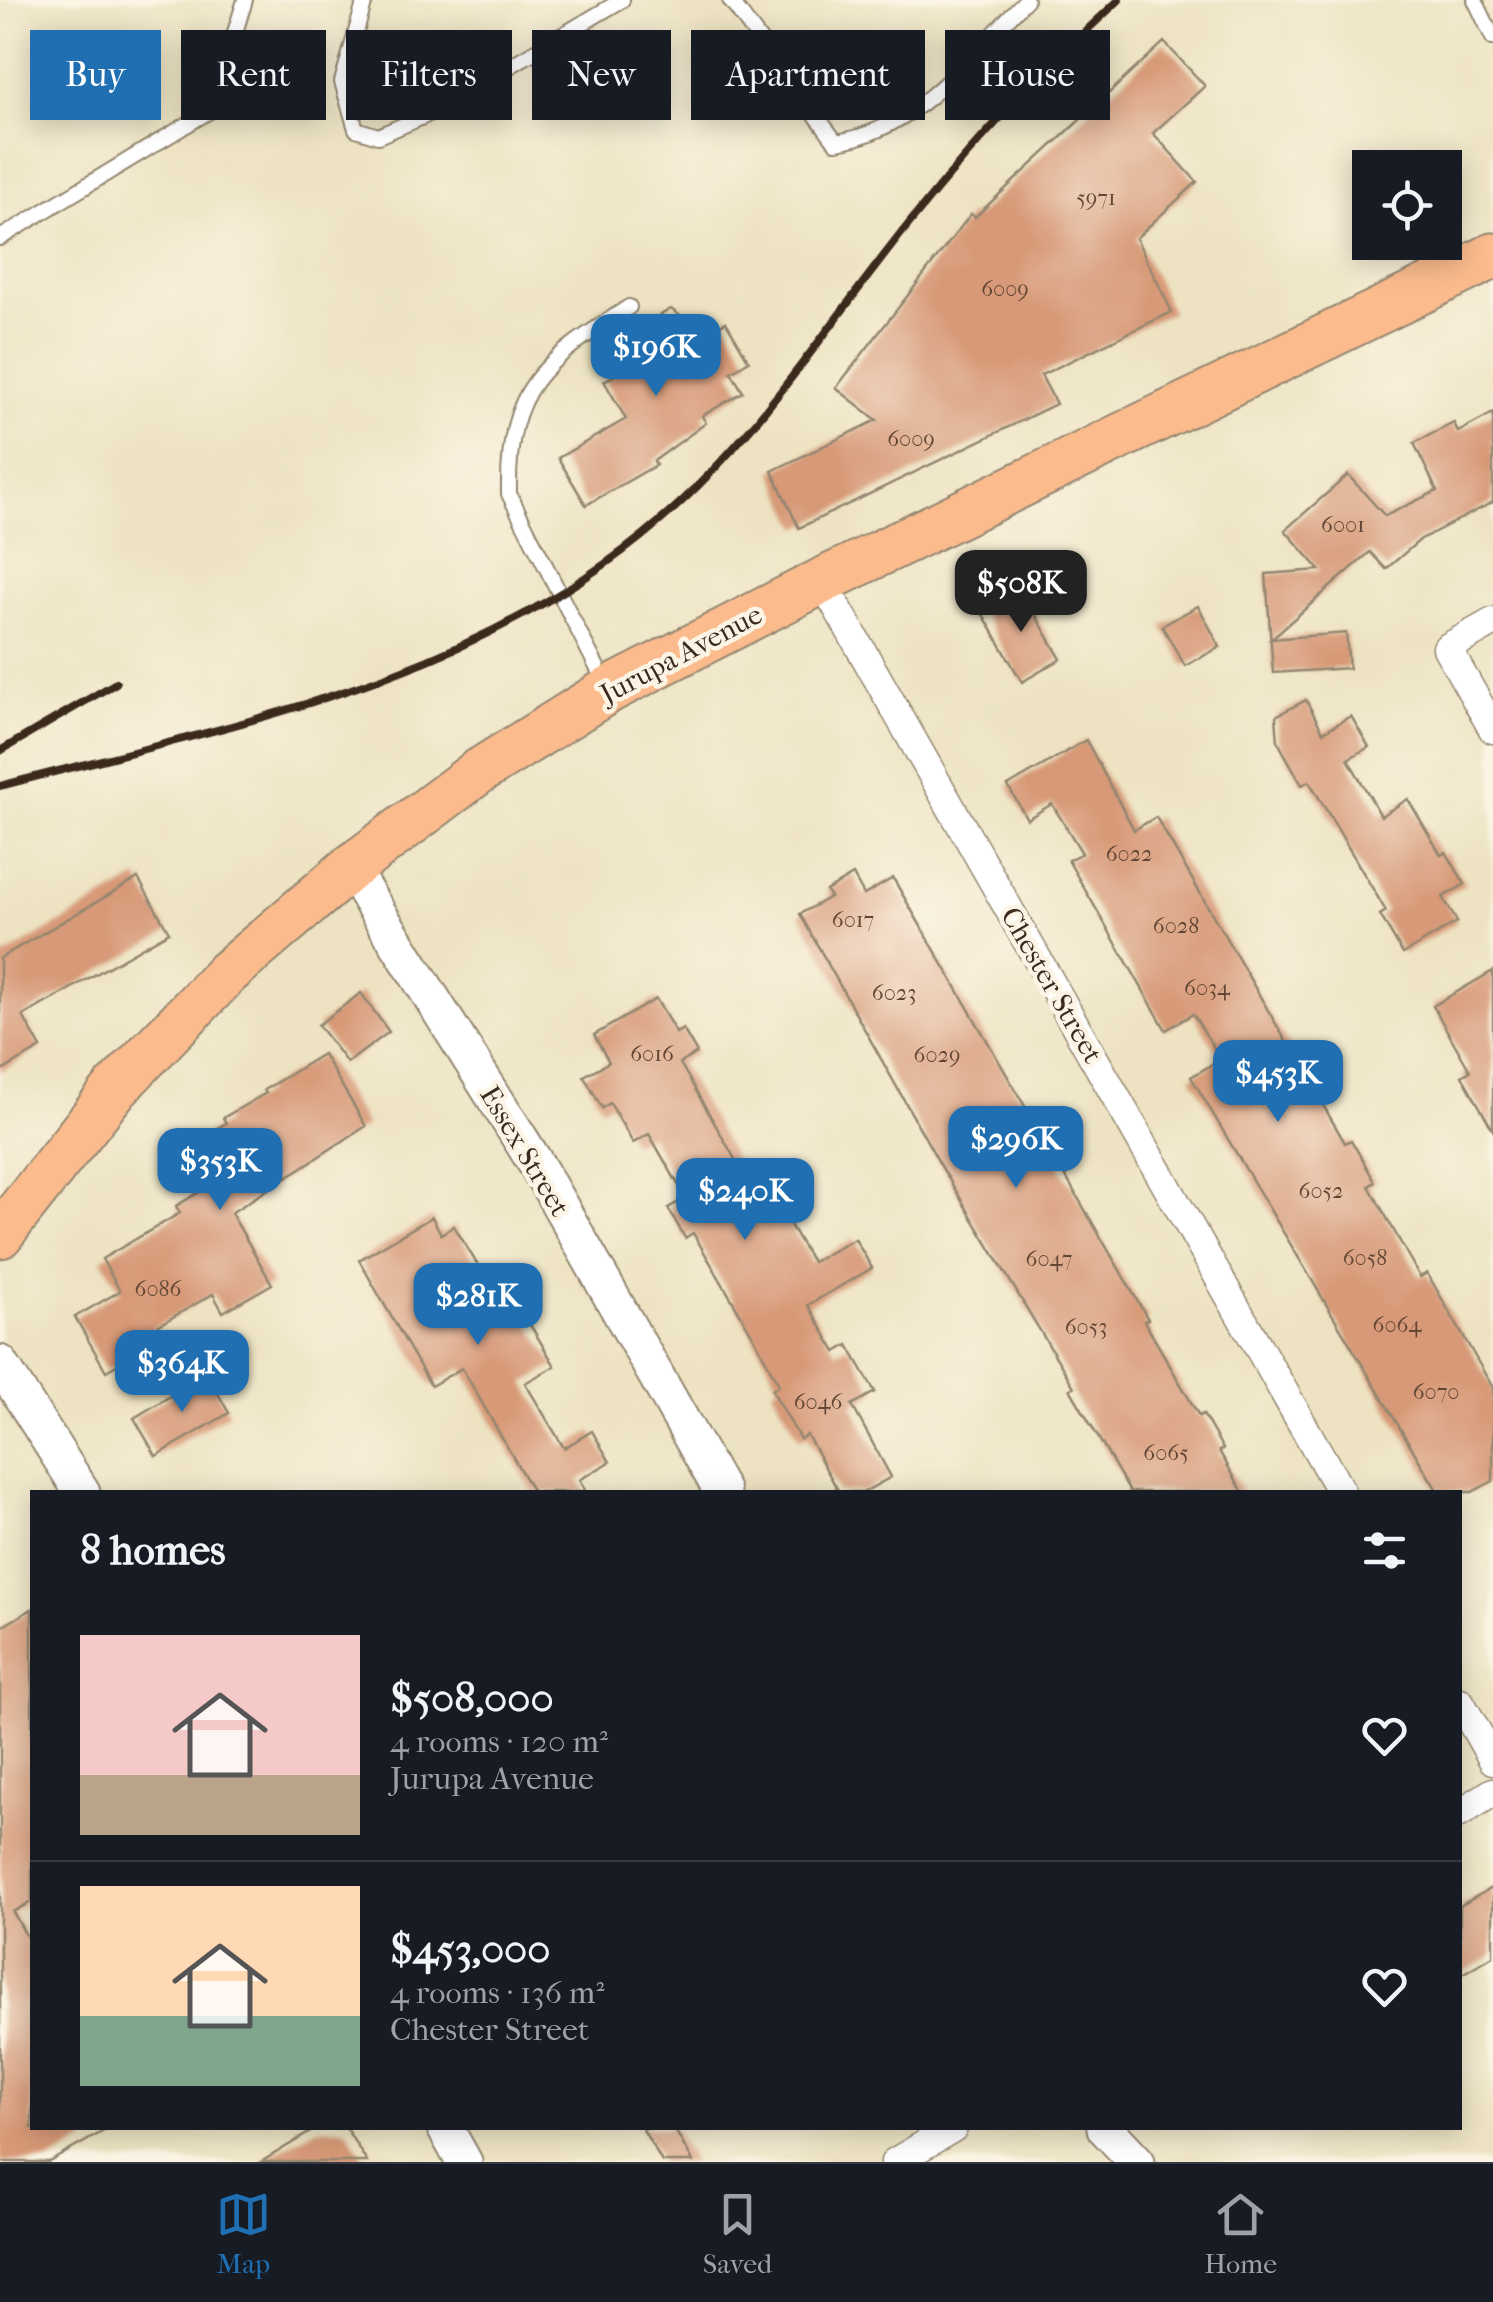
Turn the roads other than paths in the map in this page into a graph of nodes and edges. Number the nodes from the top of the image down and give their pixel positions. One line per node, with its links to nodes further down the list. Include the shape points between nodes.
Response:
1 (245, 0): 8 (lane, via 212,110)
2 (365, 0): 3 (lane, via 342,82 356,129 378,136 425,116)
3 (622, 0)
4 (730, 0): 5 (lane, via 836,142 866,138 912,114)
5 (1026, 0)
6 (1475, 0): 7 (lane)
7 (1493, 38)
8 (0, 238)
9 (1493, 256): 11 (main road, Jurupa Avenue)
10 (630, 307): 13 (lane, via 562,350 530,384 508,459 508,494)
11 (822, 582): 13 (main road, Jurupa Avenue); 20 (street, Chester Street)
12 (1493, 622): 14 (street, via 1448,648)
13 (609, 690): 15 (main road, Jurupa Avenue, via 478,772)
14 (1493, 730)
15 (350, 868): 16 (main road, Jurupa Avenue, via 227,972 116,1088); 19 (street, Essex Street, via 538,1167)
16 (0, 1235)
17 (0, 1363): 18 (street)
18 (81, 1490)
19 (721, 1490)
20 (1340, 1490)
21 (1462, 1706): 22 (street)
22 (1493, 1760)
23 (1493, 1792): 24 (street)
24 (1462, 1812)
25 (446, 2130): 28 (street)
26 (950, 2130): 29 (street)
27 (1107, 2130): 30 (street)
28 (464, 2162)
29 (894, 2162)
30 (1136, 2162)

